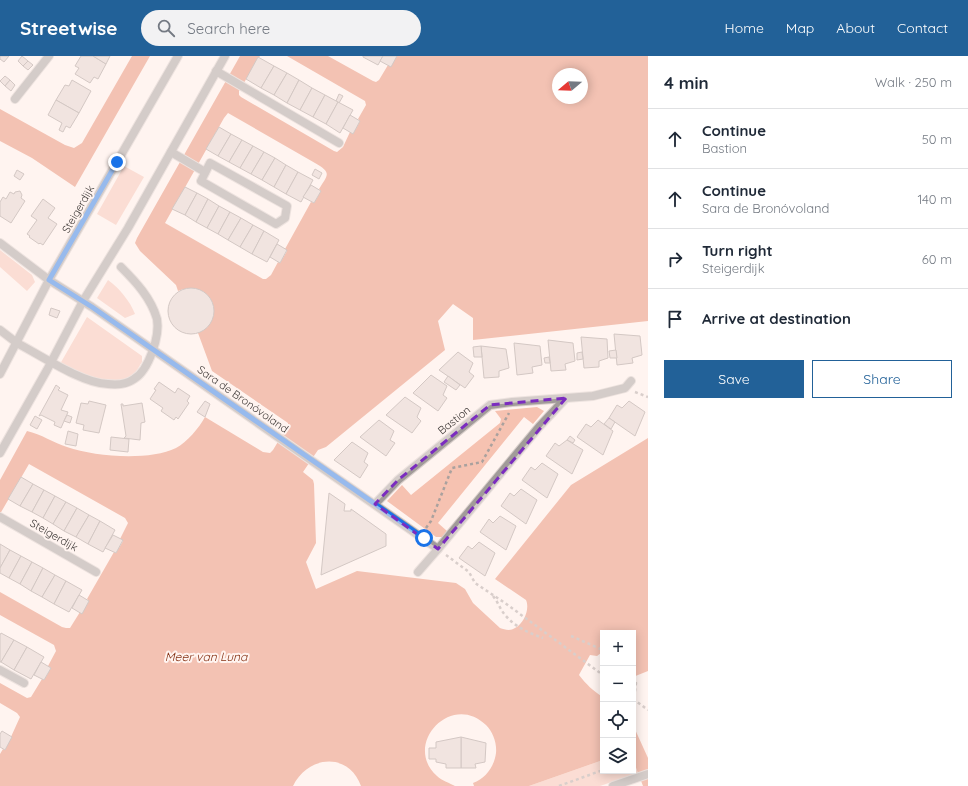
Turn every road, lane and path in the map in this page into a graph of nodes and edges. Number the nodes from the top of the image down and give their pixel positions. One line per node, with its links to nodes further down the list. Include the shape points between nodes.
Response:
1 (49, 56): 5 (street)
2 (178, 56): 11 (street, Steigerdijk)
3 (225, 56): 4 (street)
4 (216, 71): 6 (street); 7 (street)
5 (15, 99)
6 (339, 143)
7 (171, 152): 8 (street); 12 (street)
8 (205, 172): 8 (street, via 210,163 287,206 285,218 276,224 201,181)
9 (0, 243): 11 (street, Sara de Bronóvoland)
10 (121, 267): 15 (street, via 134,280 152,306 158,332)
11 (49, 280): 12 (street, Sara de Bronóvoland); 14 (street, Steigerdijk)
12 (83, 301): 15 (street, Sara de Bronóvoland); 16 (street)
13 (0, 330): 14 (street)
14 (17, 342): 16 (street); 17 (street, Steigerdijk)
15 (153, 350): 16 (street, via 144,369 135,379 124,384 106,385 88,380); 22 (street, Sara de Bronóvoland)
16 (52, 362): 21 (street)
17 (0, 374)
18 (631, 381): 19 (street, Bastion, via 625,388 593,396)
19 (566, 398): 20 (street, Bastion); 25 (street)
20 (512, 402): 22 (street, Bastion, via 490,405 398,480); 24 (path, via 507,418 482,462 452,468)
21 (0, 453)
22 (375, 504): 24 (street)
23 (0, 517): 26 (street, Steigerdijk)
24 (424, 538): 25 (street)
25 (438, 548): 27 (street); 28 (path, via 469,572 475,583)
26 (96, 572)
27 (418, 572)
28 (490, 593): 30 (path, via 504,614 522,630); 33 (path)
29 (571, 636): 31 (path)
30 (543, 638)
31 (600, 648)
32 (0, 670): 34 (street)
33 (600, 673)
34 (24, 683)
35 (636, 701): 36 (path)
36 (648, 710)
37 (600, 771): 39 (path)
38 (648, 774): 40 (street)
39 (559, 786)
40 (613, 786)

